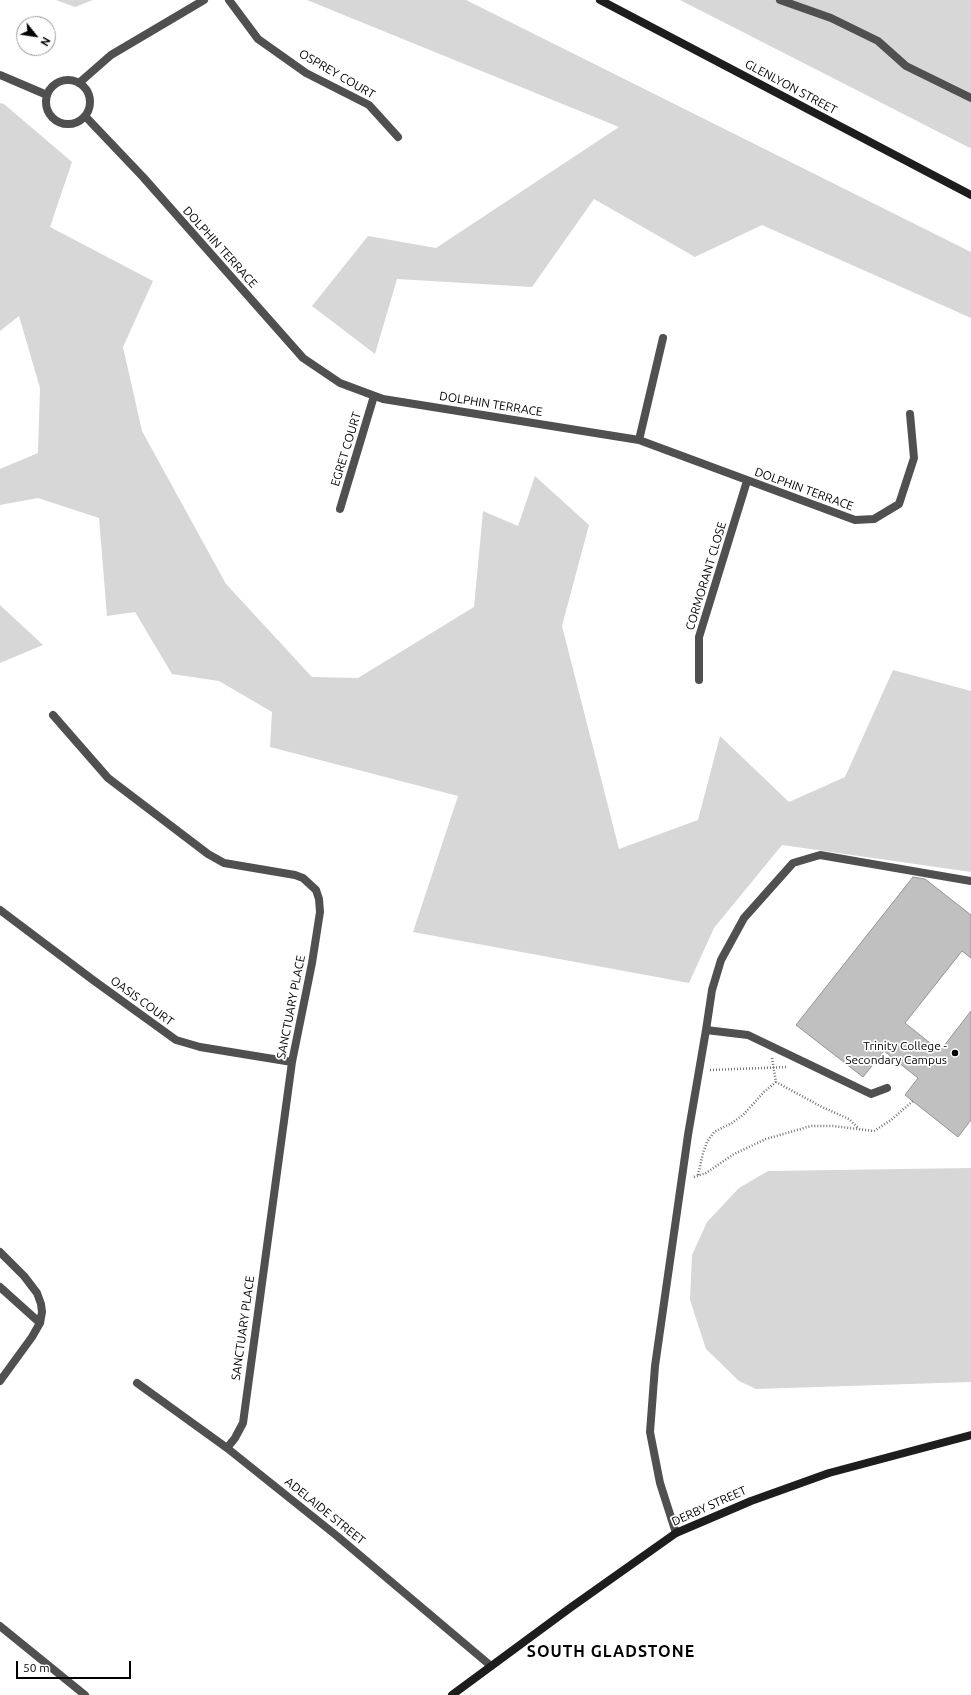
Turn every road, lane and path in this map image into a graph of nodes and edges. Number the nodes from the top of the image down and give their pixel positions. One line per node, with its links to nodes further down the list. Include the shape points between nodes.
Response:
1 (204, 0): 6 (street, via 111,55)
2 (229, 0): 10 (street, OSPREY COURT, via 258,39 306,73 369,105)
3 (600, 0): 11 (main road, GLENLYON STREET)
4 (780, 0): 8 (street, via 831,18 878,41 906,66)
5 (0, 75): 7 (street)
6 (79, 83): 7 (street, via 64,80 51,88); 9 (street, via 89,94 89,110)
7 (47, 95): 9 (street, via 47,110 57,122 72,124)
8 (971, 98)
9 (85, 116): 13 (street, DOLPHIN TERRACE, via 143,177 303,358 340,383)
10 (398, 137)
11 (971, 195)
12 (663, 338): 15 (street)
13 (374, 396): 15 (street, DOLPHIN TERRACE); 17 (street, EGRET COURT)
14 (910, 414): 16 (street, DOLPHIN TERRACE, via 914,458 899,504 874,519 855,520)
15 (639, 440): 16 (street, DOLPHIN TERRACE)
16 (747, 481): 18 (street, CORMORANT CLOSE, via 699,637)
17 (340, 509)
18 (699, 680)
19 (53, 715): 24 (street, SANCTUARY PLACE, via 108,778 208,854 224,863 295,875 303,878 316,890 320,912)
20 (971, 881): 22 (street, via 820,854 793,863 744,918 721,960 712,990)
21 (0, 910): 24 (street, OASIS COURT, via 176,1040 200,1047)
22 (706, 1030): 26 (street); 28 (street, via 748,1035 871,1094)
23 (771, 1052): 27 (path)
24 (292, 1062): 39 (street, SANCTUARY PLACE, via 242,1423)
25 (789, 1067): 26 (path)
26 (699, 1070): 32 (street)
27 (776, 1082): 30 (path, via 849,1119); 31 (path, via 738,1119 714,1132 707,1142)
28 (887, 1088)
29 (913, 1101): 30 (path, via 874,1131)
30 (859, 1129): 31 (path, via 811,1126 766,1139)
31 (698, 1175): 32 (path)
32 (682, 1180): 40 (street, via 655,1366 650,1432 660,1483)
33 (0, 1252): 35 (street, via 37,1292 41,1304)
34 (0, 1287): 35 (street)
35 (40, 1323): 36 (street)
36 (0, 1381)
37 (136, 1383): 39 (street, ADELAIDE STREET)
38 (971, 1436): 40 (main road, DERBY STREET, via 829,1473 751,1501)
39 (227, 1448): 42 (street, ADELAIDE STREET, via 337,1536)
40 (676, 1533): 42 (main road, DERBY STREET)
41 (0, 1626): 43 (street)
42 (491, 1666): 44 (main road, DERBY STREET)
43 (85, 1695)
44 (452, 1695)

